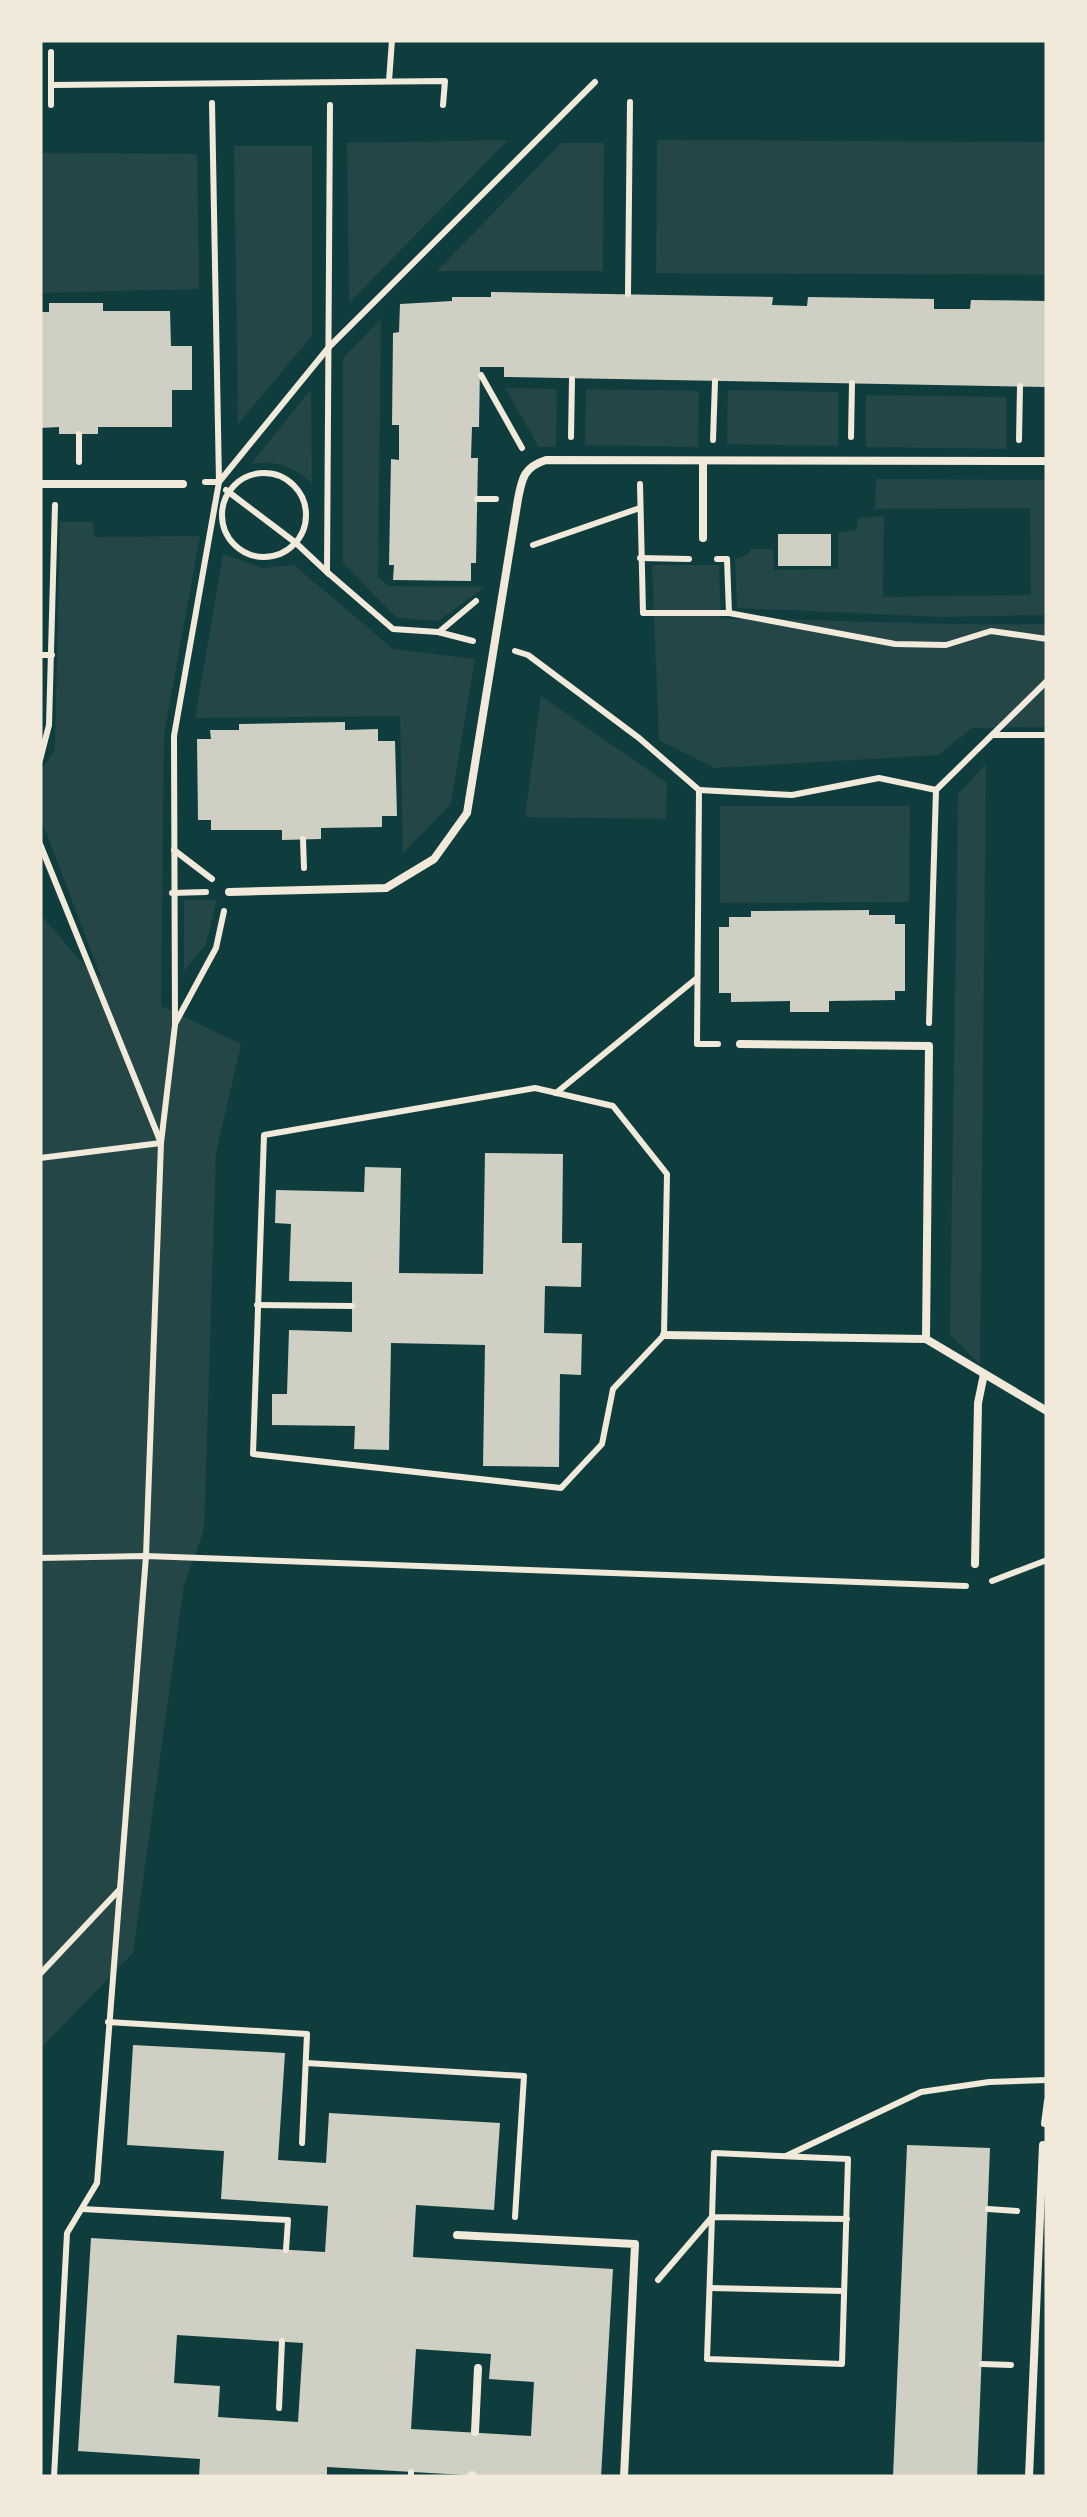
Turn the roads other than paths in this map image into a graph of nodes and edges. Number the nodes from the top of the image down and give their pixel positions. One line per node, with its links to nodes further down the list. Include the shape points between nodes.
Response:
1 (708, 461): 2 (lane); 5 (lane); 6 (lane, via 532,464 523,474 467,813 434,859 386,888)
2 (1047, 461)
3 (40, 484): 4 (lane)
4 (183, 484)
5 (703, 538)
6 (229, 892)
7 (740, 1044): 9 (lane, via 928,1046)
8 (664, 1335): 9 (lane)
9 (926, 1339): 10 (lane)
10 (984, 1374): 11 (lane); 12 (lane)
11 (1047, 1412)
12 (975, 1564)
13 (1042, 2146): 18 (lane)
14 (457, 2236): 17 (lane, via 636,2244)
15 (478, 2368): 16 (lane)
16 (475, 2432)
17 (624, 2477)
18 (1029, 2477)

